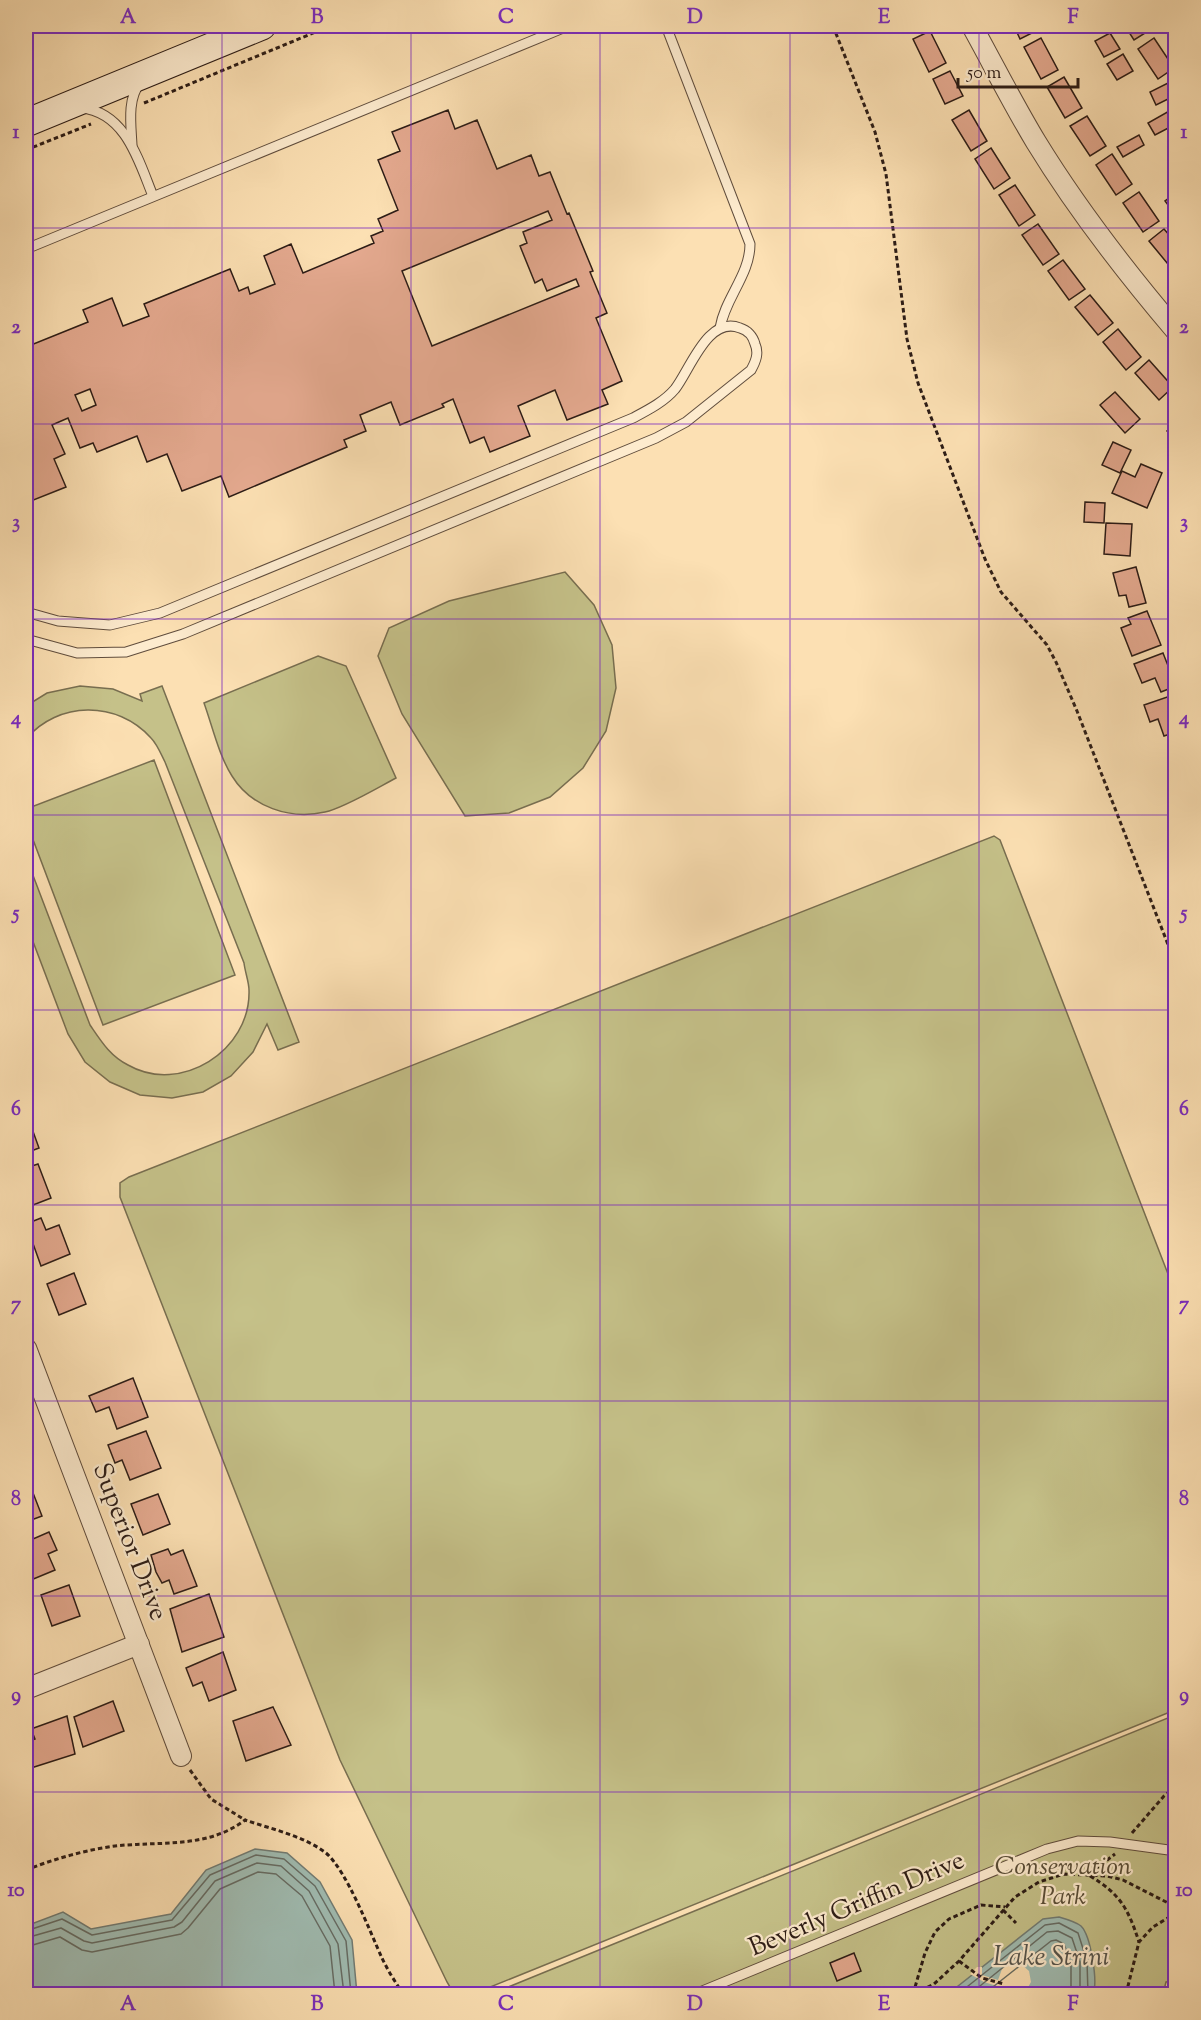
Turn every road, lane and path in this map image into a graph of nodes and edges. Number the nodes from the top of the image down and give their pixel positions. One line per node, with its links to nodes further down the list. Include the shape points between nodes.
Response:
1 (262, 26): 7 (street)
2 (330, 26): 9 (path)
3 (567, 26): 14 (lane)
4 (666, 26): 16 (lane, via 750,244 746,269 722,314)
5 (833, 26): 20 (path, via 875,132 886,174 907,339 918,383 985,560 1001,592 1047,645 1056,662)
6 (972, 26): 17 (street, via 1066,188 1122,267)
7 (149, 73): 8 (street); 9 (lane, via 137,86)
8 (67, 106): 10 (lane); 11 (street)
9 (132, 107): 12 (lane)
10 (106, 116): 12 (lane); 13 (path)
11 (26, 123)
12 (132, 145): 14 (lane)
13 (26, 150)
14 (153, 196): 15 (lane)
15 (26, 249)
16 (720, 328): 18 (lane, via 710,334 674,390 656,406 633,418 160,613 110,624 58,621); 19 (lane, via 730,326 746,331 756,345 756,362 686,422 656,438 183,634 126,652 77,653)
17 (1176, 331)
18 (26, 612)
19 (26, 639)
20 (1176, 965)
21 (26, 1348): 22 (street, Superior Drive)
22 (139, 1644): 23 (street); 24 (street, Superior Drive)
23 (26, 1689)
24 (181, 1756): 25 (path, via 211,1799)
25 (245, 1820): 27 (path, via 226,1831 190,1842 94,1850); 37 (path, via 299,1839 328,1855 345,1880)
26 (1176, 1851): 38 (lane, Beverly Griffin Drive, via 1078,1841 1047,1849)
27 (26, 1870)
28 (1088, 1875): 29 (path, via 1123,1880); 30 (path, via 1065,1874 1039,1882); 33 (path, via 1109,1887 1121,1900)
29 (1176, 1907)
30 (1004, 1908): 32 (path); 34 (path); 39 (path, via 981,1905 949,1919 935,1932)
31 (1176, 1913): 33 (path)
32 (1016, 1923)
33 (1138, 1942): 41 (path)
34 (959, 1961): 35 (path, via 982,1978); 39 (path, via 934,1984)
35 (1004, 1984)
36 (1019, 1989): 40 (path)
37 (403, 1995)
38 (695, 1995)
39 (914, 1995)
40 (1025, 1995)
41 (1126, 1995)

